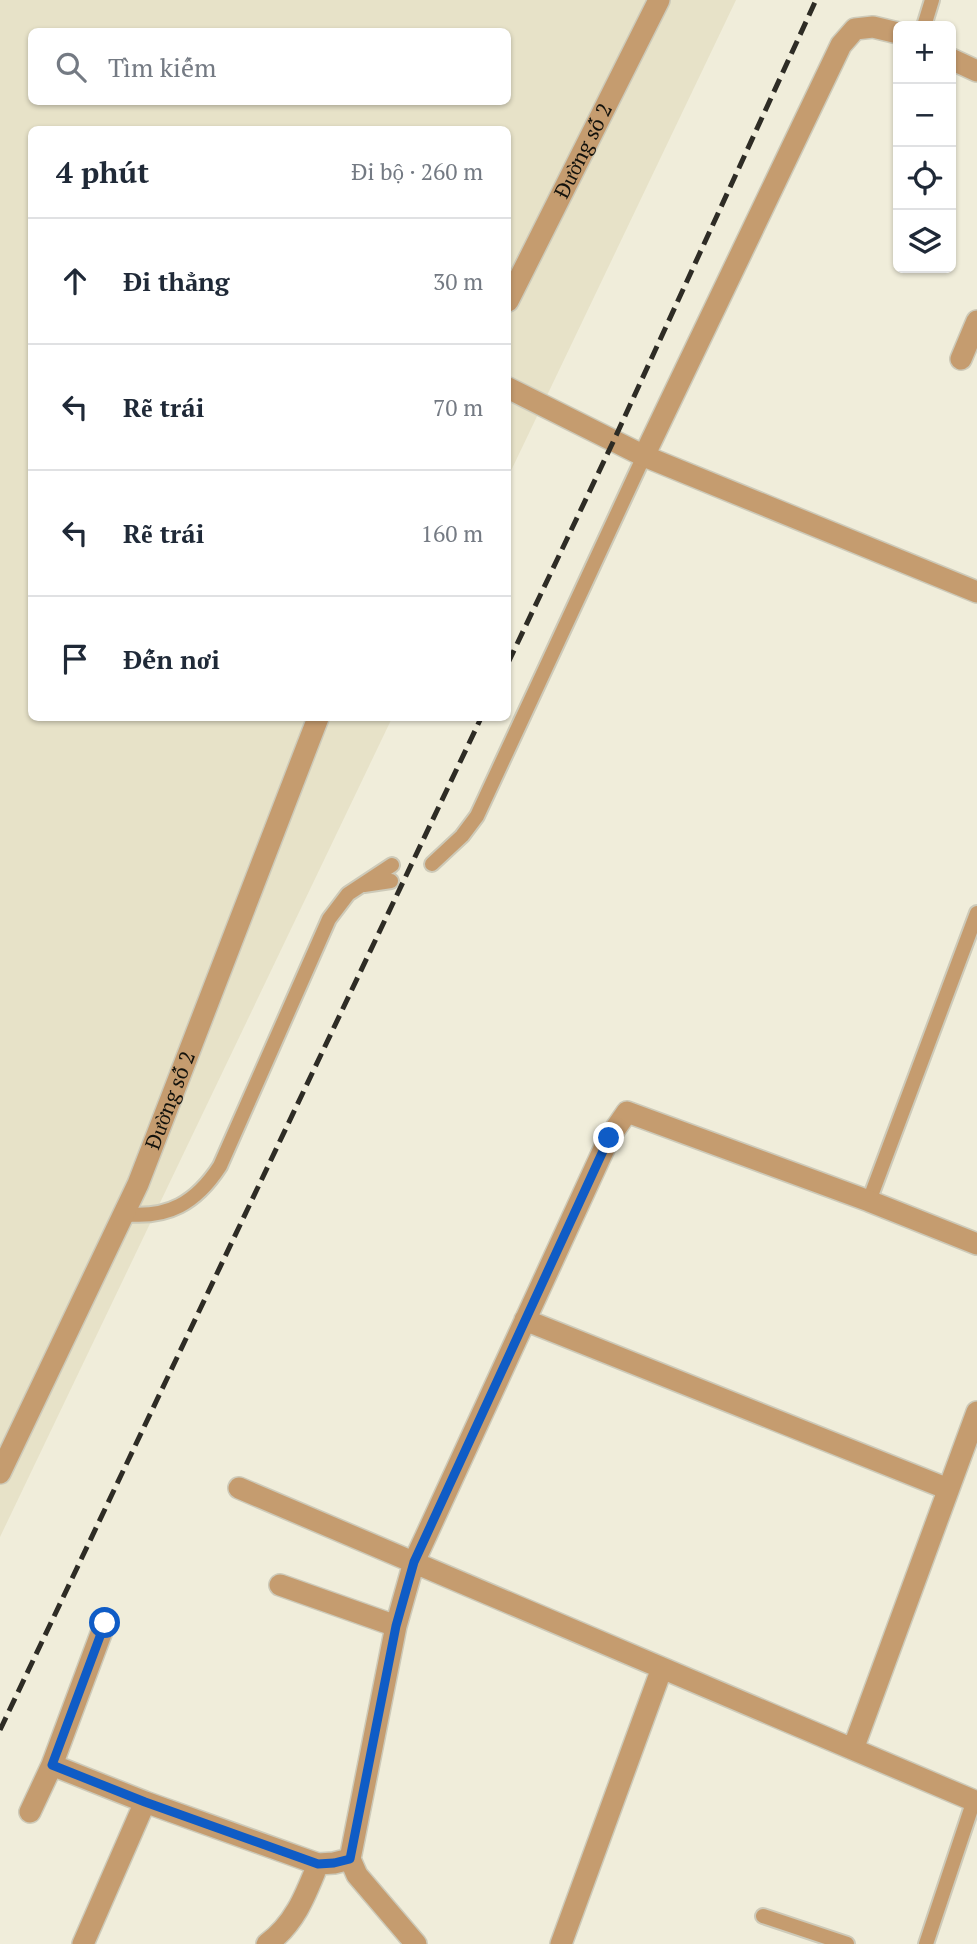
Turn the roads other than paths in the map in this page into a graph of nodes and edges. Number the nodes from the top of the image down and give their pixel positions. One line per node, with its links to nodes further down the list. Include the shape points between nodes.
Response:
1 (660, 0): 7 (street, Đường số 2)
2 (932, 0): 3 (lane)
3 (926, 21)
4 (893, 32): 11 (street, via 855,29 841,45)
5 (956, 61): 6 (street)
6 (977, 71)
7 (511, 295)
8 (976, 327): 9 (street)
9 (961, 359)
10 (511, 390): 11 (street)
11 (644, 456): 12 (street); 14 (lane, via 477,816 462,836)
12 (977, 592)
13 (317, 721): 20 (street, Đường số 2)
14 (434, 857)
15 (392, 865): 17 (lane)
16 (391, 881): 17 (lane)
17 (359, 886): 20 (lane, via 329,919 208,1184 178,1208 142,1216)
18 (977, 913): 19 (lane)
19 (869, 1201): 21 (street); 22 (street, via 627,1112 609,1138)
20 (124, 1214): 24 (street, Đường số 2)
21 (977, 1244)
22 (525, 1320): 26 (street); 27 (street)
23 (977, 1412): 26 (street)
24 (0, 1473)
25 (239, 1488): 27 (street)
26 (948, 1489): 32 (street)
27 (414, 1562): 30 (street); 31 (street)
28 (280, 1585): 30 (street)
29 (105, 1623): 33 (street)
30 (396, 1626): 37 (street)
31 (662, 1668): 32 (street); 43 (street)
32 (853, 1749): 34 (street)
33 (52, 1765): 35 (street); 36 (street)
34 (975, 1801): 45 (lane)
35 (145, 1802): 38 (street); 40 (street)
36 (30, 1812)
37 (350, 1859): 38 (street); 42 (street, via 357,1875)
38 (318, 1864): 41 (street, via 302,1905)
39 (763, 1916): 44 (lane)
40 (83, 1944)
41 (267, 1944)
42 (416, 1944)
43 (561, 1944)
44 (847, 1944)
45 (926, 1944)

